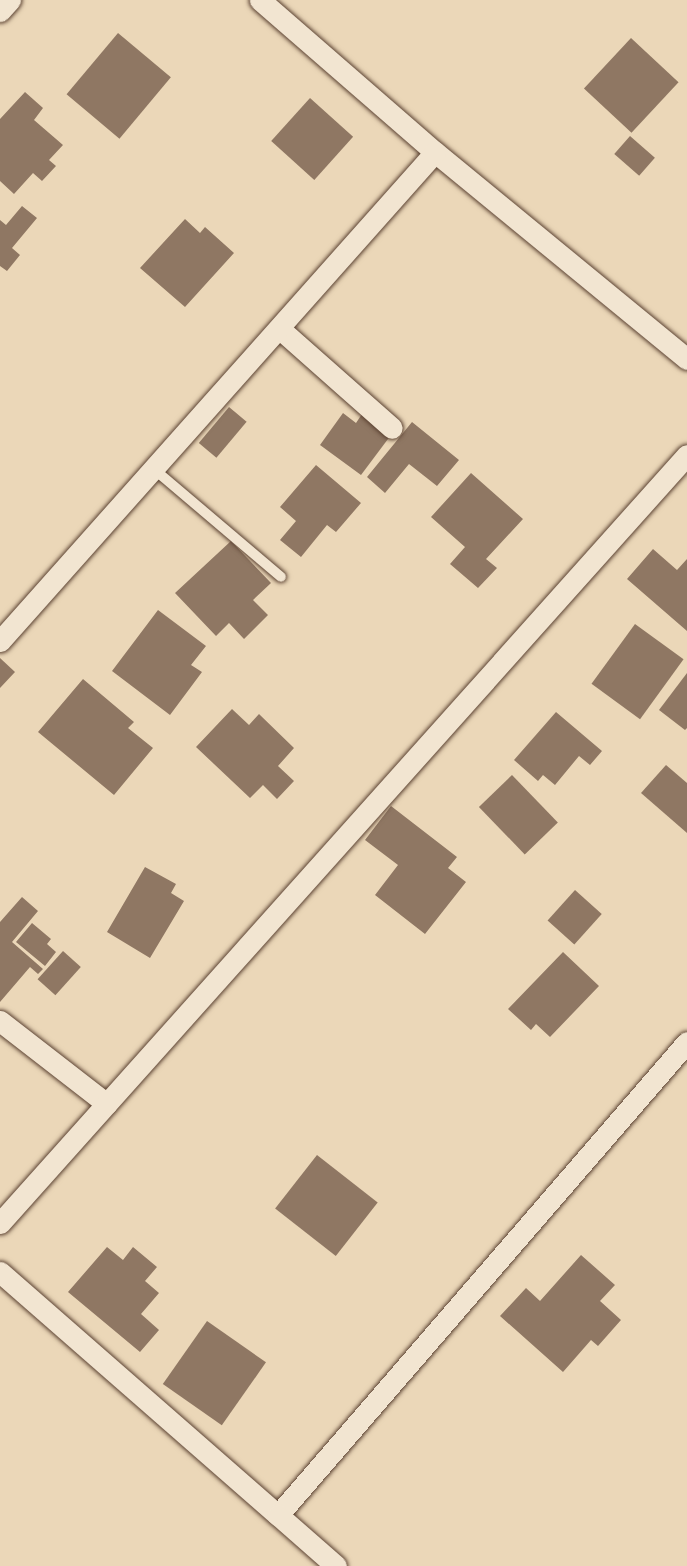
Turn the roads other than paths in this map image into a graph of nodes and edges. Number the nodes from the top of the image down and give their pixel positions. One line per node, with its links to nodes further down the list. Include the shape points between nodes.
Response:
1 (10, 0): 3 (street)
2 (260, 0): 4 (street)
3 (0, 11)
4 (435, 152): 5 (street); 6 (street)
5 (280, 329): 7 (street); 9 (street)
6 (687, 359)
7 (392, 428)
8 (687, 456): 14 (street)
9 (155, 470): 10 (lane); 11 (street)
10 (281, 577)
11 (0, 641)
12 (0, 1021): 14 (street)
13 (687, 1042): 17 (street)
14 (107, 1104): 15 (street)
15 (0, 1223)
16 (0, 1272): 17 (street)
17 (278, 1515): 18 (street)
18 (336, 1566)

